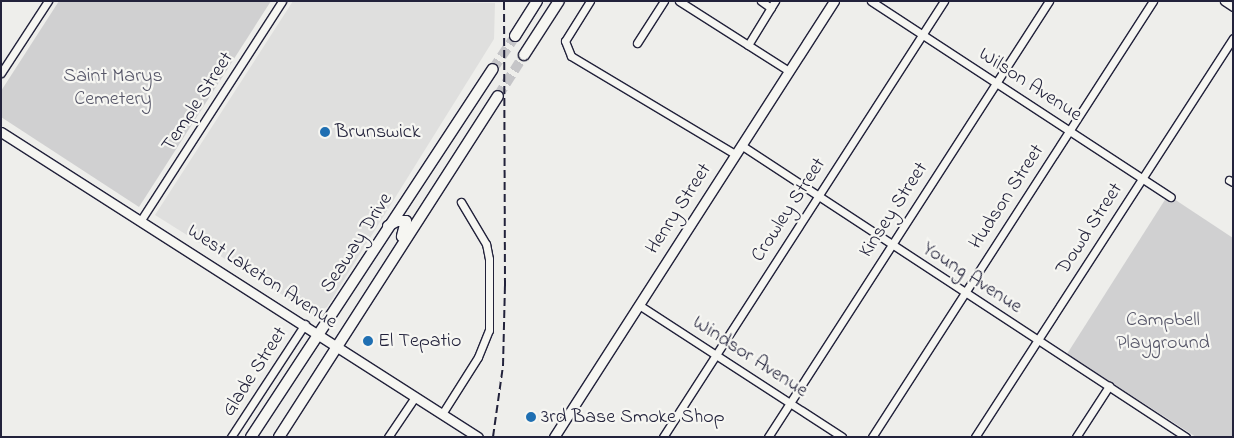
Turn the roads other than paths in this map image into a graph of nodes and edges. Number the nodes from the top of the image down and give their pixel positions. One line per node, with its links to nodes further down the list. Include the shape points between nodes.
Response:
1 (48, 1): 25 (street)
2 (282, 1): 35 (street, Temple Street)
3 (538, 1): 18 (highway)
4 (559, 1): 22 (highway)
5 (590, 1): 30 (street, Young Avenue, via 565,41 570,56)
6 (664, 1): 20 (street)
7 (679, 1): 21 (street)
8 (761, 1): 15 (street)
9 (834, 1): 24 (main road, Henry Street)
10 (871, 1): 17 (street, Wilson Avenue)
11 (944, 1): 17 (street, Crowley Street)
12 (1049, 1): 26 (street, Kinsey Street)
13 (1153, 1): 28 (street, Hudson Street)
14 (1224, 1): 16 (street)
15 (773, 4): 21 (street)
16 (1233, 7)
17 (922, 34): 26 (street, Wilson Avenue); 32 (street, Crowley Street)
18 (515, 36)
19 (1233, 38): 31 (street, Dowd Street)
20 (637, 43)
21 (748, 45): 24 (street)
22 (524, 55)
23 (493, 69): 36 (highway, Seaway Drive)
24 (789, 71): 30 (main road, Henry Street)
25 (1, 73)
26 (997, 83): 28 (street, Wilson Avenue); 37 (street, Kinsey Street)
27 (498, 96): 42 (highway, Seaway Drive)
28 (1070, 130): 31 (street, Wilson Avenue); 38 (street, Hudson Street)
29 (1, 132): 35 (main road, West Laketon Avenue)
30 (738, 150): 32 (street, Young Avenue); 39 (main road, Henry Street)
31 (1143, 178): 33 (street, Wilson Avenue); 43 (street, Dowd Street)
32 (817, 196): 37 (street, Young Avenue); 46 (street, Crowley Street)
33 (1171, 197)
34 (461, 202): 50 (street, via 486,244 489,330 478,357)
35 (141, 220): 40 (main road, West Laketon Avenue)
36 (386, 229): 41 (highway, Seaway Drive); 42 (highway, via 400,220 407,224 348,321)
37 (891, 244): 38 (street, Young Avenue); 49 (street, Kinsey Street)
38 (964, 292): 43 (street, Young Avenue); 61 (street, Hudson Street)
39 (639, 304): 46 (street, Windsor Avenue); 57 (main road, Henry Street)
40 (305, 324): 41 (main road, West Laketon Avenue); 51 (street, Glade Street)
41 (319, 333): 44 (highway, Seaway Drive); 45 (main road, West Laketon Avenue)
42 (346, 333): 45 (highway, Seaway Drive)
43 (1038, 340): 47 (street, Young Avenue); 62 (street, Dowd Street)
44 (310, 347): 52 (highway, Seaway Drive); 53 (highway, via 309,359)
45 (338, 347): 48 (main road, West Laketon Avenue); 54 (highway, Seaway Drive)
46 (716, 354): 49 (street, Windsor Avenue); 58 (street, Crowley Street)
47 (1109, 386): 63 (street); 64 (street, Young Avenue)
48 (415, 397): 50 (main road, West Laketon Avenue); 55 (street)
49 (790, 402): 59 (street, Kinsey Street); 60 (street, Windsor Avenue)
50 (442, 414): 56 (main road, West Laketon Avenue)
51 (231, 437)
52 (251, 437)
53 (258, 437)
54 (279, 437)
55 (388, 437)
56 (478, 437)
57 (554, 437)
58 (663, 437)
59 (768, 437)
60 (842, 437)
61 (872, 437)
62 (975, 437)
63 (1076, 437)
64 (1186, 437)

